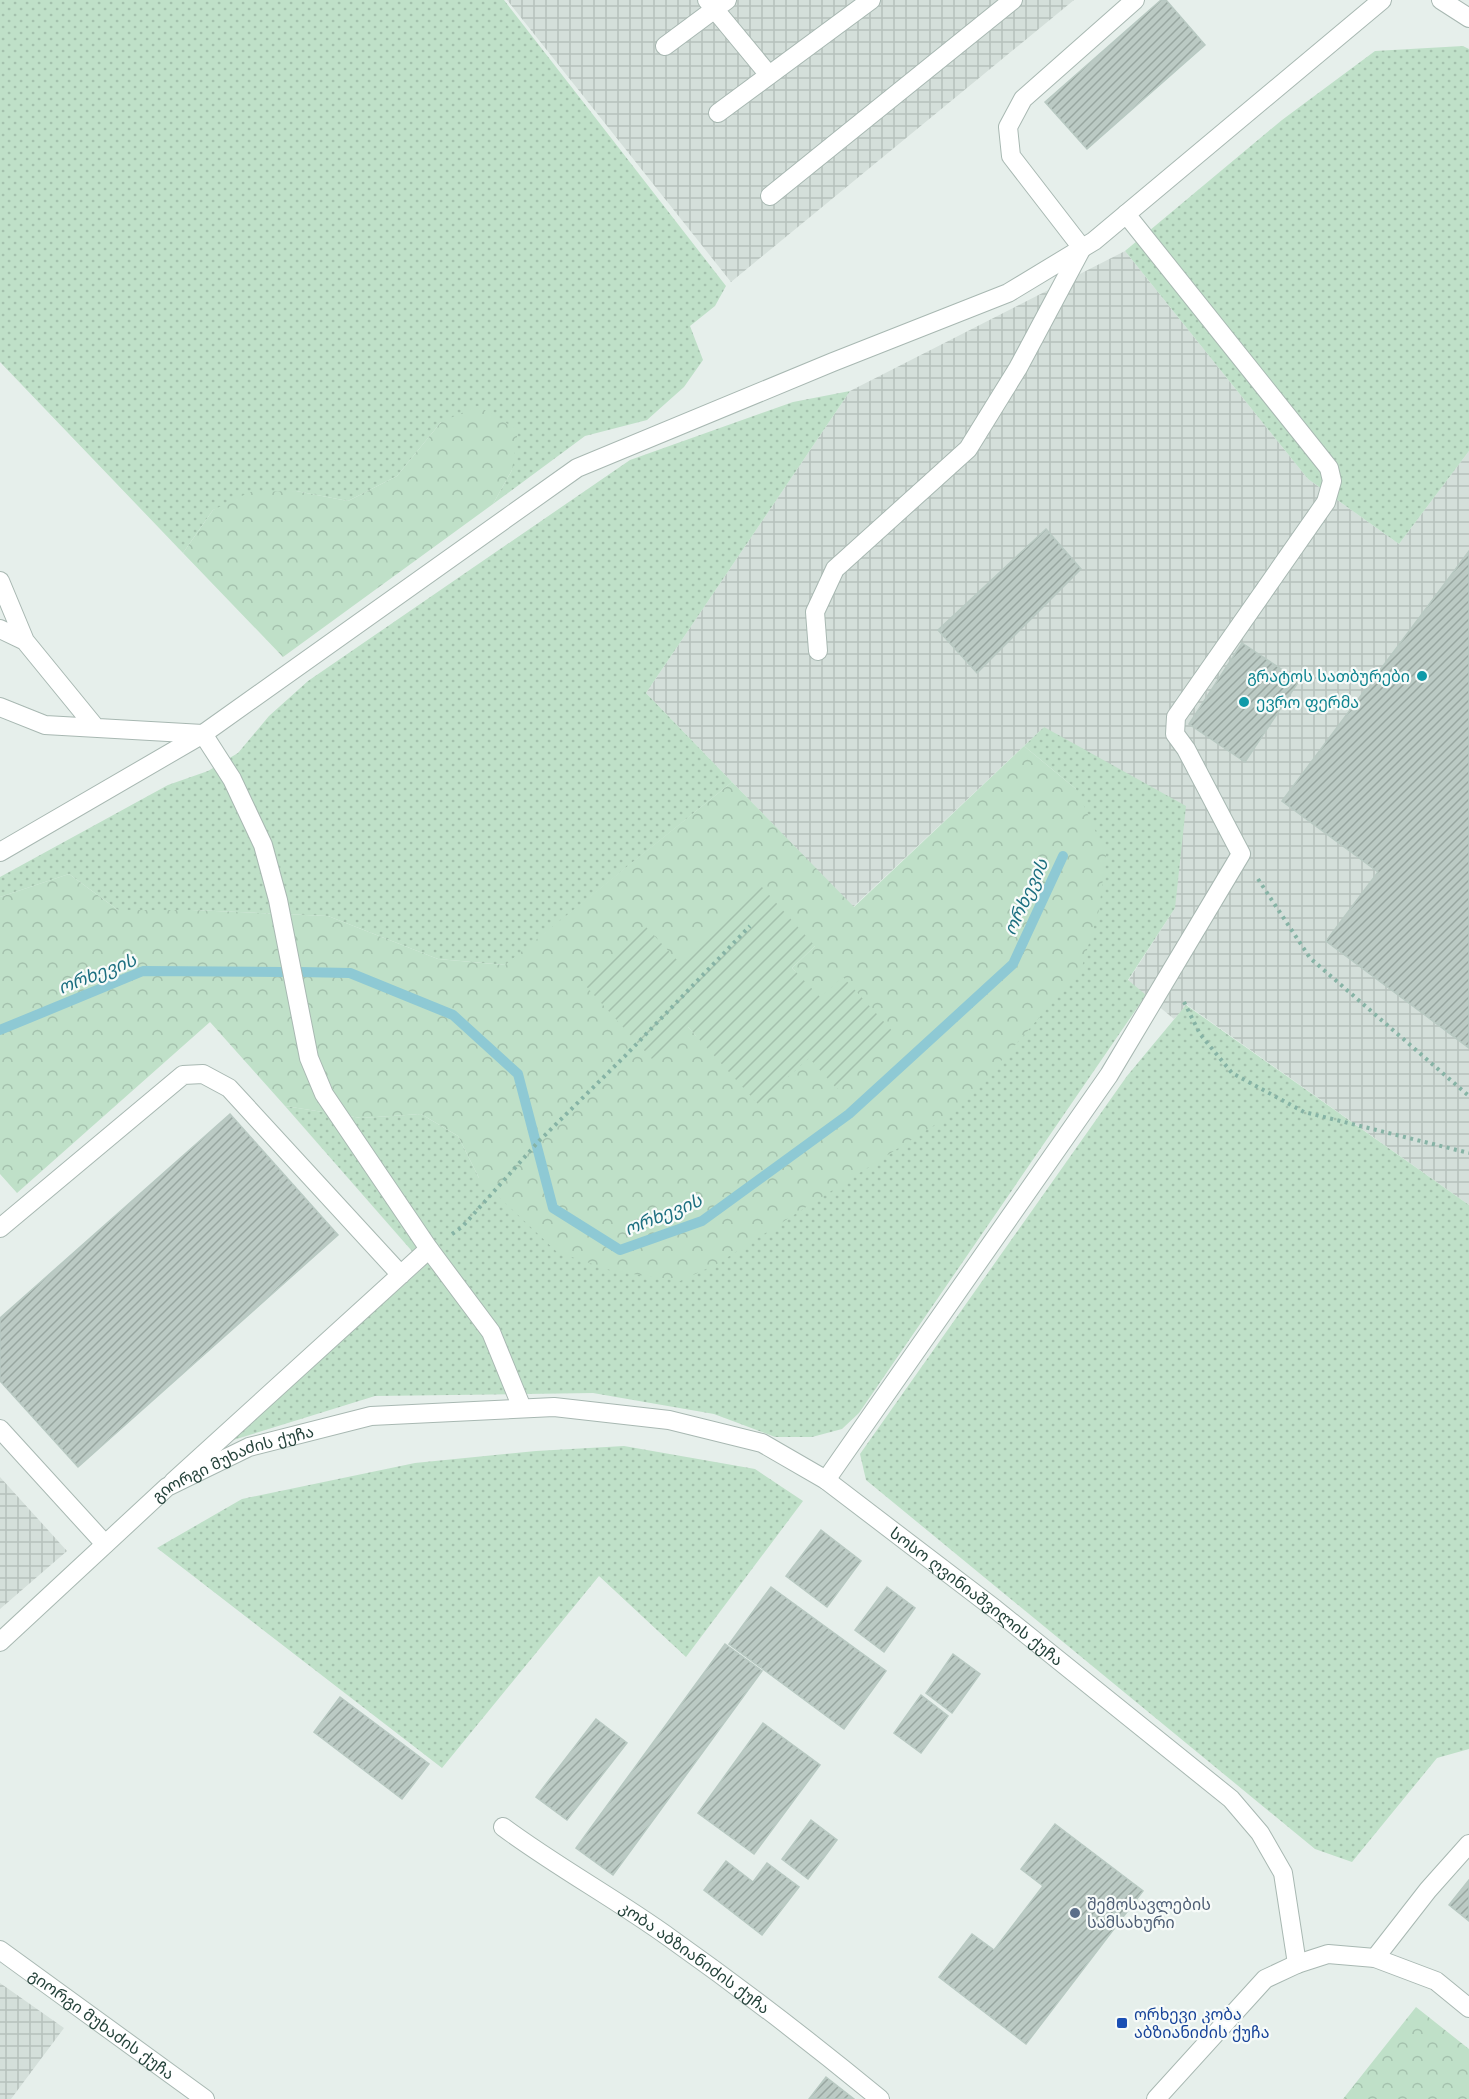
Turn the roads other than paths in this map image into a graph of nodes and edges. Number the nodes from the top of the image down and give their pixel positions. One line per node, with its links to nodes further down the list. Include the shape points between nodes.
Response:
1 (871, 0): 9 (street)
2 (1013, 0): 11 (street)
3 (1135, 0): 13 (street, via 1023,99 1008,127 1011,156)
4 (1382, 0): 12 (street)
5 (1441, 0): 7 (street)
6 (716, 3): 8 (street); 9 (street)
7 (1469, 18)
8 (665, 46)
9 (769, 75): 10 (street)
10 (718, 113)
11 (770, 196)
12 (1126, 214): 13 (street); 27 (street, via 1329,468 1332,481 1326,502 1176,717 1175,734 1241,854 1107,1078)
13 (1082, 248): 17 (street, via 1018,368 968,449 835,569 815,612); 20 (street, via 1008,292 577,468)
14 (0, 581): 16 (street)
15 (0, 629): 16 (street)
16 (25, 641): 19 (street)
17 (818, 651)
18 (0, 707): 19 (street, via 45,725)
19 (96, 728): 20 (street)
20 (203, 734): 21 (street); 23 (street, via 232,778 263,845 278,900 309,1058 320,1085)
21 (0, 852)
22 (0, 1228): 24 (street, via 183,1076 203,1074 229,1088)
23 (429, 1250): 24 (street); 25 (street, via 491,1332)
24 (401, 1275): 28 (street)
25 (522, 1408): 27 (street, სოსო ღვინიაშვილის ქუჩა, via 554,1407 669,1420 762,1443); 28 (street, გიორგი მუხაძის ქუჩა, via 371,1416 249,1447)
26 (0, 1429): 29 (street)
27 (826, 1480): 35 (street, სოსო ღვინიაშვილის ქუჩა, via 995,1609 1231,1799 1260,1833 1282,1873)
28 (167, 1487): 29 (street, გიორგი მუხაძის ქუჩა)
29 (105, 1544): 30 (street, გიორგი მუხაძის ქუჩა)
30 (0, 1642)
31 (503, 1827): 38 (street, კობა აბზიანიძის ქუჩა, via 669,1937)
32 (1469, 1844): 34 (street)
33 (0, 1950): 37 (street, გიორგი მუხაძის ქუჩა)
34 (1375, 1958): 35 (street, via 1328,1954); 36 (street, via 1436,1981)
35 (1297, 1964): 39 (street, via 1265,1979)
36 (1469, 2008)
37 (205, 2099)
38 (880, 2099)
39 (1156, 2099)

